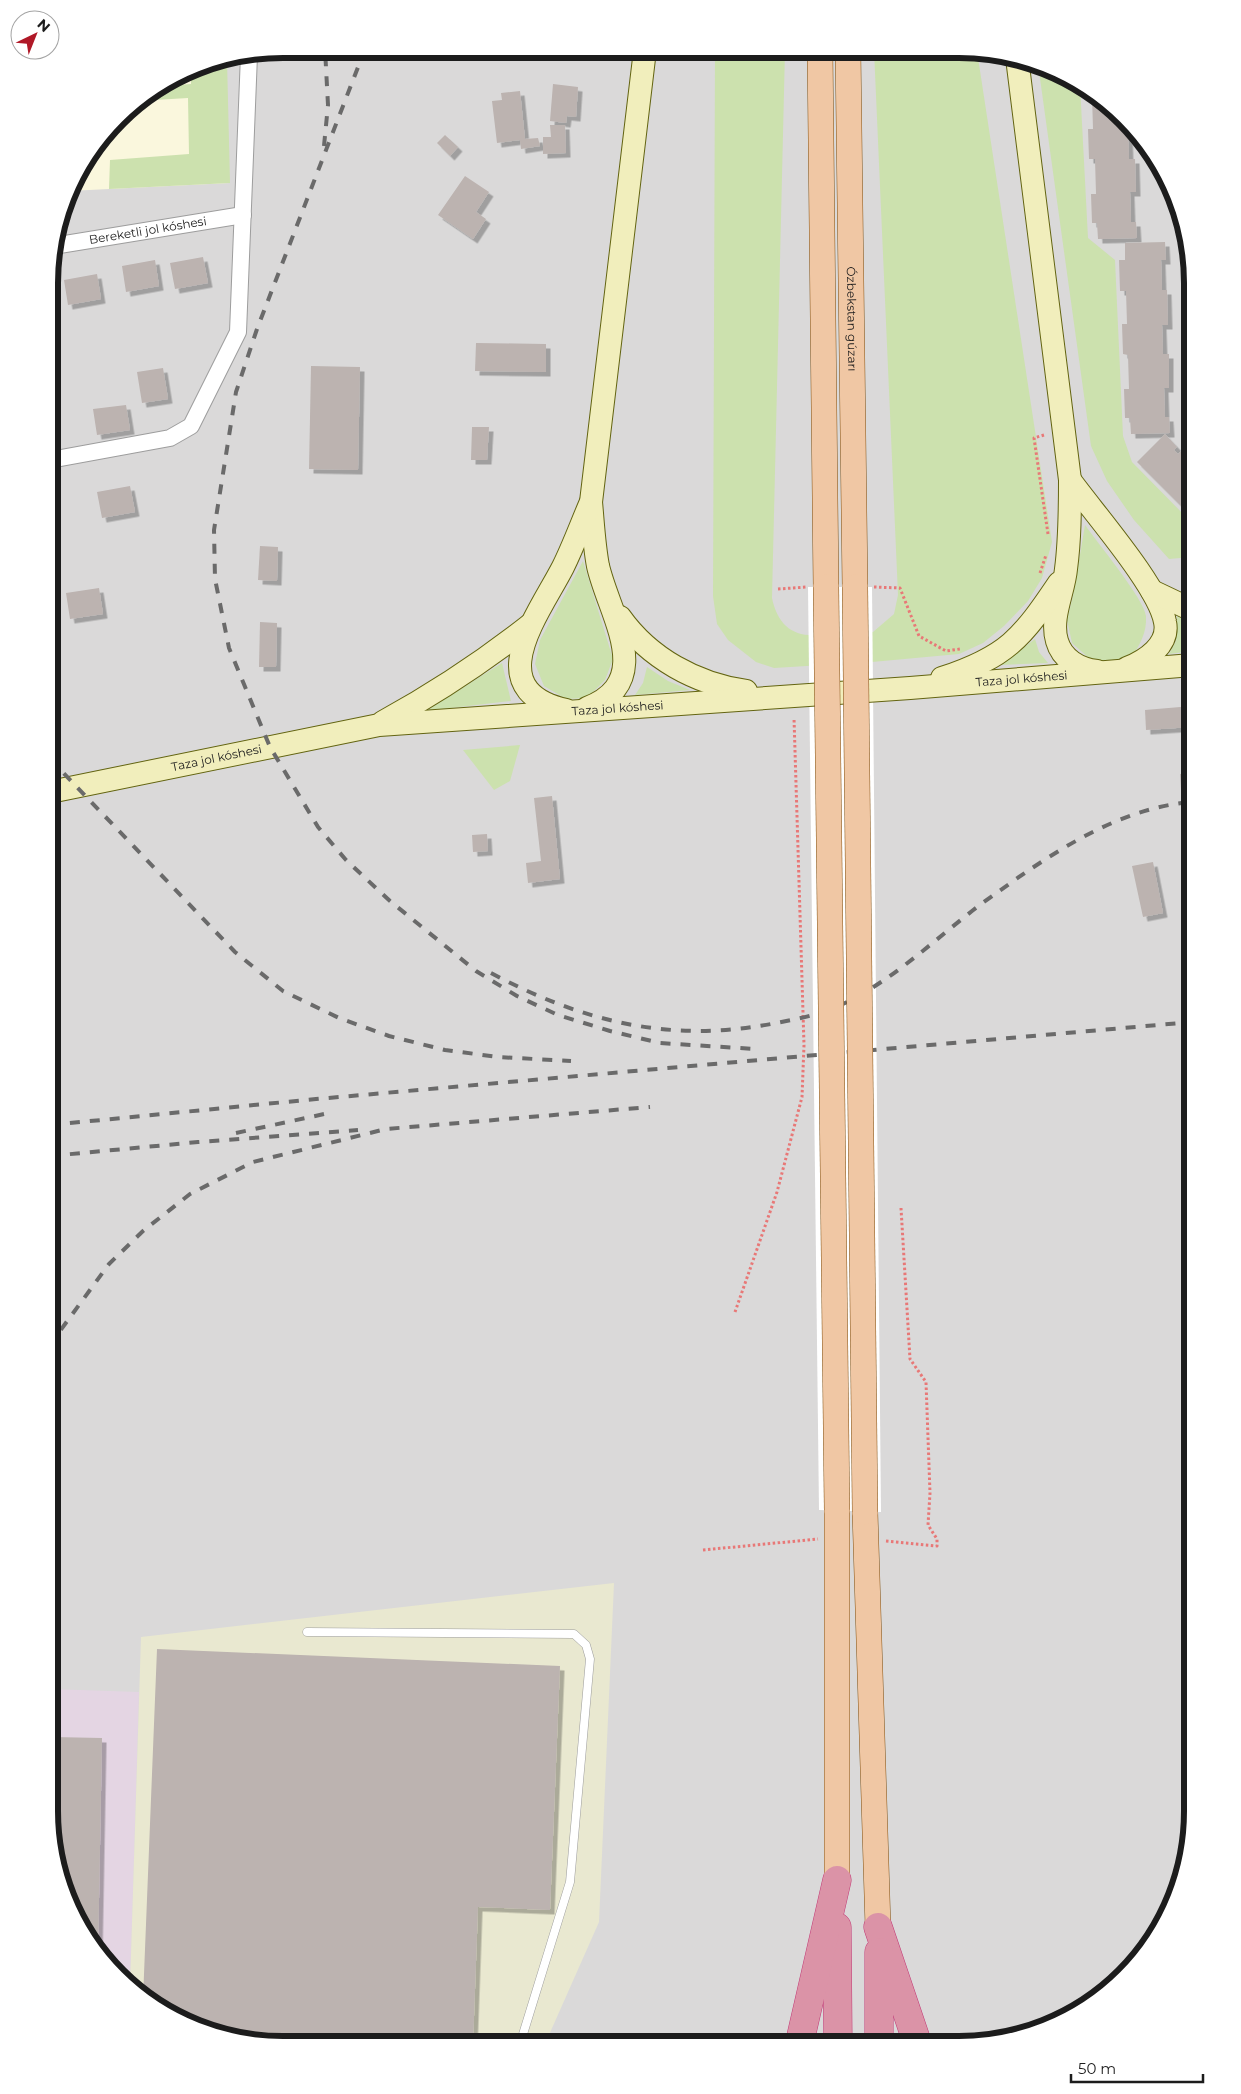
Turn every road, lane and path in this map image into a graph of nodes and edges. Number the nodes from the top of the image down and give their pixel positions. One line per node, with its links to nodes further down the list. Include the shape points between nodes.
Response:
1 (643, 58): 11 (main road)
2 (820, 58): 16 (main road)
3 (848, 58): 17 (main road, Ózbekstan gúzarı)
4 (249, 60): 6 (street)
5 (1018, 65): 10 (main road)
6 (243, 215): 7 (street, Bereketli jol kóshesi); 9 (street, via 238,332 191,426 170,438)
7 (61, 245)
8 (1034, 438): 12 (path)
9 (58, 459)
10 (1070, 480): 14 (main road); 19 (main road)
11 (591, 502): 20 (main road, via 598,565); 22 (main road, via 564,565)
12 (1049, 541)
13 (1047, 552): 15 (path)
14 (1066, 572): 25 (main road, via 1054,625 1064,656 1088,670); 26 (main road, via 1033,620 1010,646 986,662)
15 (1038, 579)
16 (818, 587): 18 (path); 38 (main road, bridge, via 837,1510)
17 (863, 587): 23 (path, via 900,588 919,636 946,651); 39 (main road, Ózbekstan gúzarı, bridge, via 865,1512)
18 (778, 589)
19 (1152, 591): 21 (main road); 25 (main road, via 1166,622 1164,637 1145,661)
20 (610, 604): 27 (main road, via 633,635 658,656 690,675 725,688); 28 (main road, via 625,648 624,670 617,688 607,698)
21 (1184, 606)
22 (530, 624): 28 (main road, via 520,654 520,674 532,695 546,706); 30 (main road, via 486,660)
23 (965, 648)
24 (1184, 666): 25 (main road, Taza jol kóshesi)
25 (1115, 672): 26 (main road, Taza jol kóshesi)
26 (910, 688): 27 (main road, Taza jol kóshesi)
27 (784, 696): 28 (main road, Taza jol kóshesi)
28 (577, 712): 30 (main road, Taza jol kóshesi)
29 (794, 718): 33 (path, via 804,1046 802,1097 777,1192)
30 (379, 725): 31 (main road, Taza jol kóshesi)
31 (58, 790)
32 (900, 1208): 35 (path, via 910,1359 926,1382 930,1484 928,1525 937,1539 937,1546)
33 (735, 1312)
34 (820, 1539): 36 (path)
35 (881, 1540)
36 (703, 1550)
37 (307, 1632): 40 (lane, via 574,1634 586,1645 590,1659 570,1882)
38 (837, 1880): 41 (highway); 42 (highway)
39 (878, 1927): 43 (highway); 44 (highway)
40 (522, 2036)
41 (801, 2036)
42 (838, 2036)
43 (879, 2036)
44 (915, 2036)

